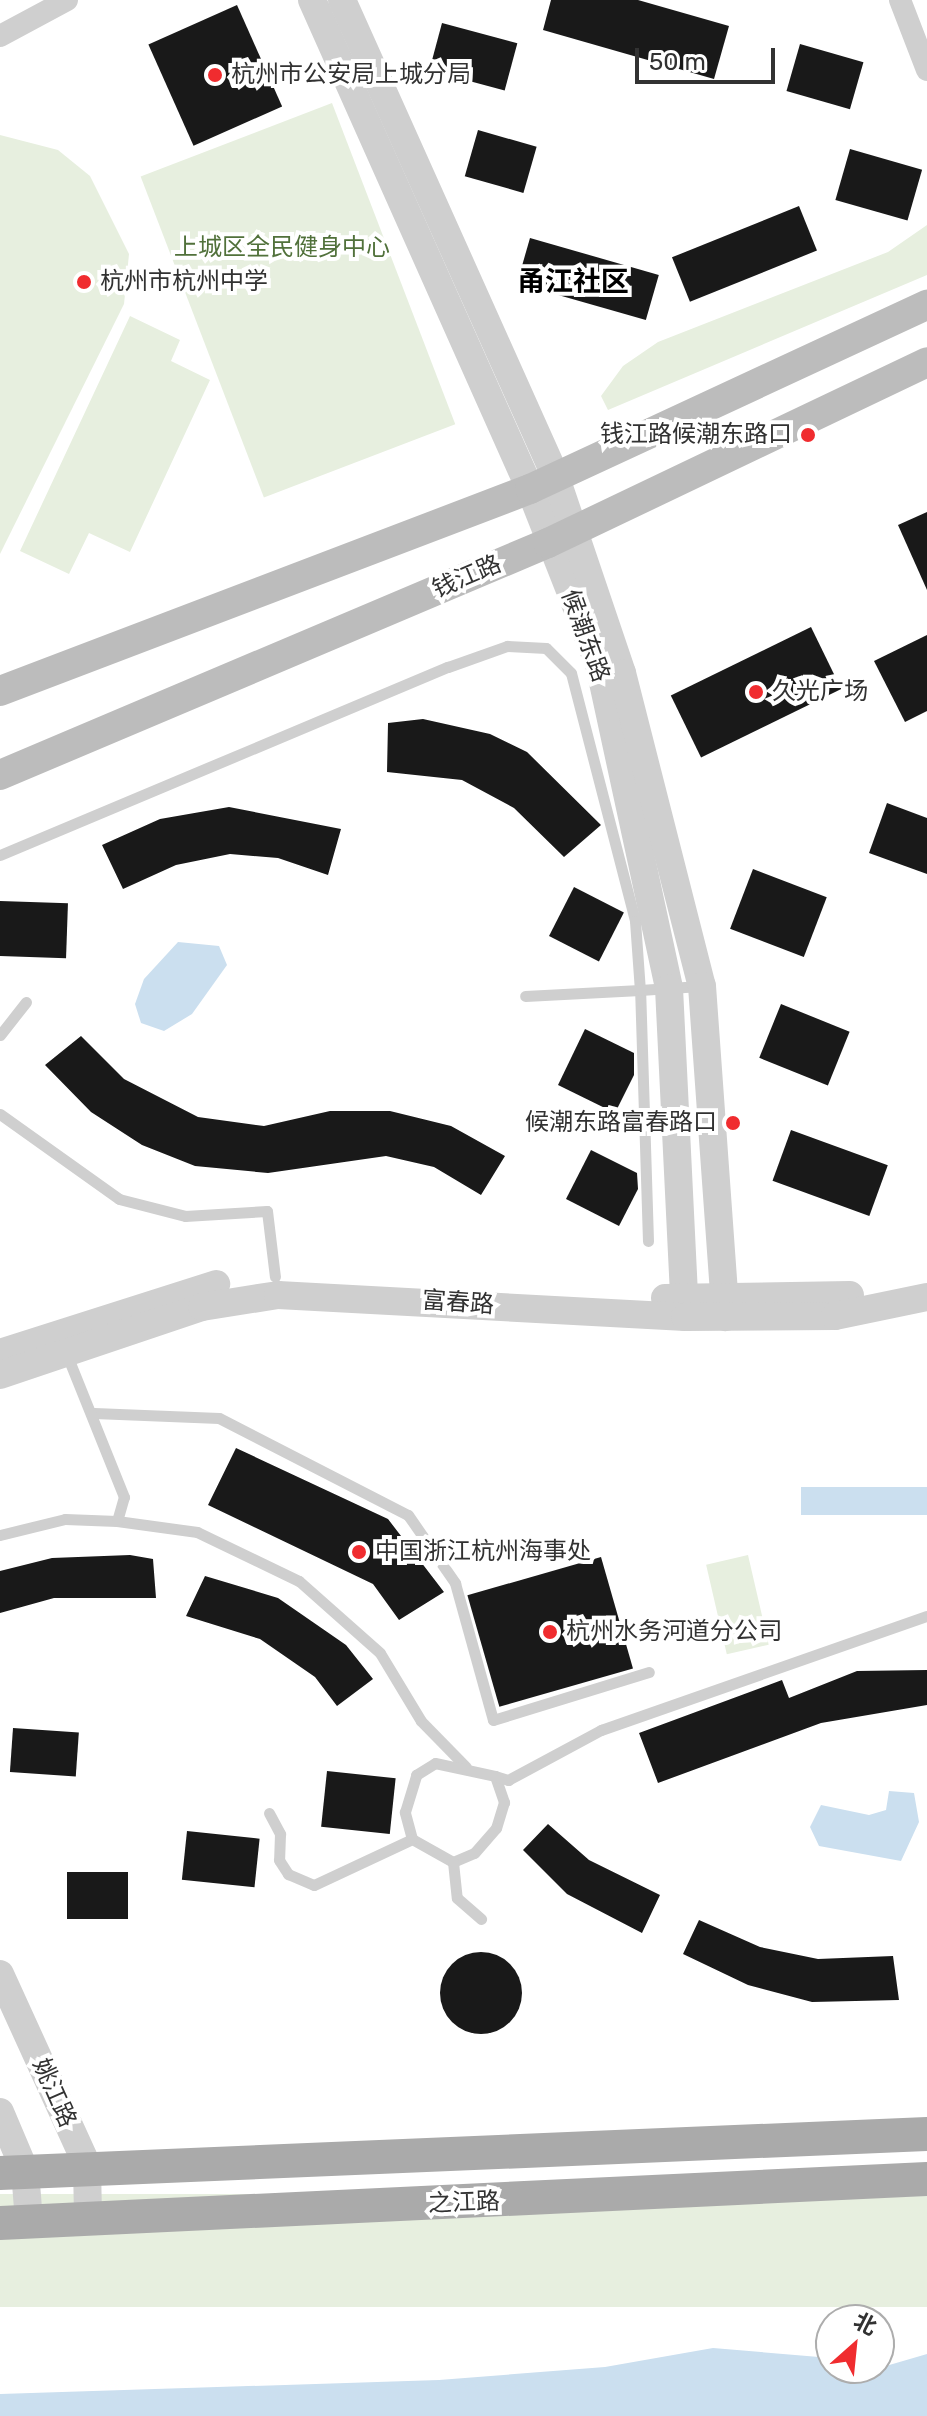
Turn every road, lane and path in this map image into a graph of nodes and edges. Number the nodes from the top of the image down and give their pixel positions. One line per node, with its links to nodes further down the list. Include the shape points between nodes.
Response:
1 (67, 0): 5 (street)
2 (312, 0): 9 (street, 候潮东路)
3 (342, 0): 9 (street, 候潮东路)
4 (900, 0): 6 (street)
5 (0, 36)
6 (927, 70)
7 (927, 305): 9 (main road)
8 (927, 362): 10 (main road, 钱江路)
9 (543, 482): 10 (street, 候潮东路); 11 (main road)
10 (561, 536): 12 (main road, 钱江路); 14 (street, 候潮东路, via 622,673); 15 (street, 候潮东路, via 599,664)
11 (0, 691)
12 (0, 775)
13 (0, 855): 16 (lane, via 448,667 507,646 546,648 571,673 635,921)
14 (702, 986): 15 (lane); 25 (street, 候潮东路)
15 (669, 988): 16 (lane); 26 (street, 候潮东路)
16 (640, 990): 17 (lane); 21 (lane)
17 (525, 996)
18 (26, 1002): 19 (lane)
19 (0, 1035)
20 (0, 1114): 22 (lane, via 119,1199 185,1216 267,1211)
21 (648, 1241)
22 (275, 1277): 26 (street, 富春路); 27 (street, 富春路, via 217,1284)
23 (927, 1280): 25 (street, 富春路, via 836,1298)
24 (927, 1297): 25 (street, 富春路, via 835,1316)
25 (727, 1304): 26 (street, 富春路)
26 (684, 1307): 27 (street, 富春路, via 278,1295 202,1307)
27 (62, 1342): 28 (street, 富春路); 29 (street, 富春路); 30 (lane)
28 (0, 1353)
29 (0, 1375)
30 (94, 1413): 31 (lane, via 124,1497); 34 (lane, via 219,1418 408,1515 455,1583 493,1720)
31 (117, 1521): 32 (lane, via 65,1519); 35 (lane, via 197,1532 299,1581 380,1653 421,1721)
32 (0, 1535)
33 (927, 1616): 36 (lane, via 601,1730 508,1780)
34 (649, 1672)
35 (466, 1767): 36 (lane); 38 (lane, via 435,1763 416,1775 405,1812)
36 (495, 1776): 39 (lane, via 504,1802 496,1828 474,1853)
37 (269, 1813): 38 (lane, via 280,1834 279,1860 288,1874 314,1885)
38 (412, 1839): 39 (lane)
39 (453, 1862): 40 (lane, via 457,1898)
40 (481, 1919)
41 (0, 1974): 44 (street, 姚江路)
42 (0, 2112): 45 (street)
43 (927, 2134): 44 (main road, 之江路)
44 (87, 2165): 45 (main road, 之江路); 47 (street, 姚江路)
45 (13, 2172): 48 (street)
46 (927, 2179): 47 (main road, 之江路)
47 (88, 2217): 48 (main road, 之江路)
48 (14, 2222)

